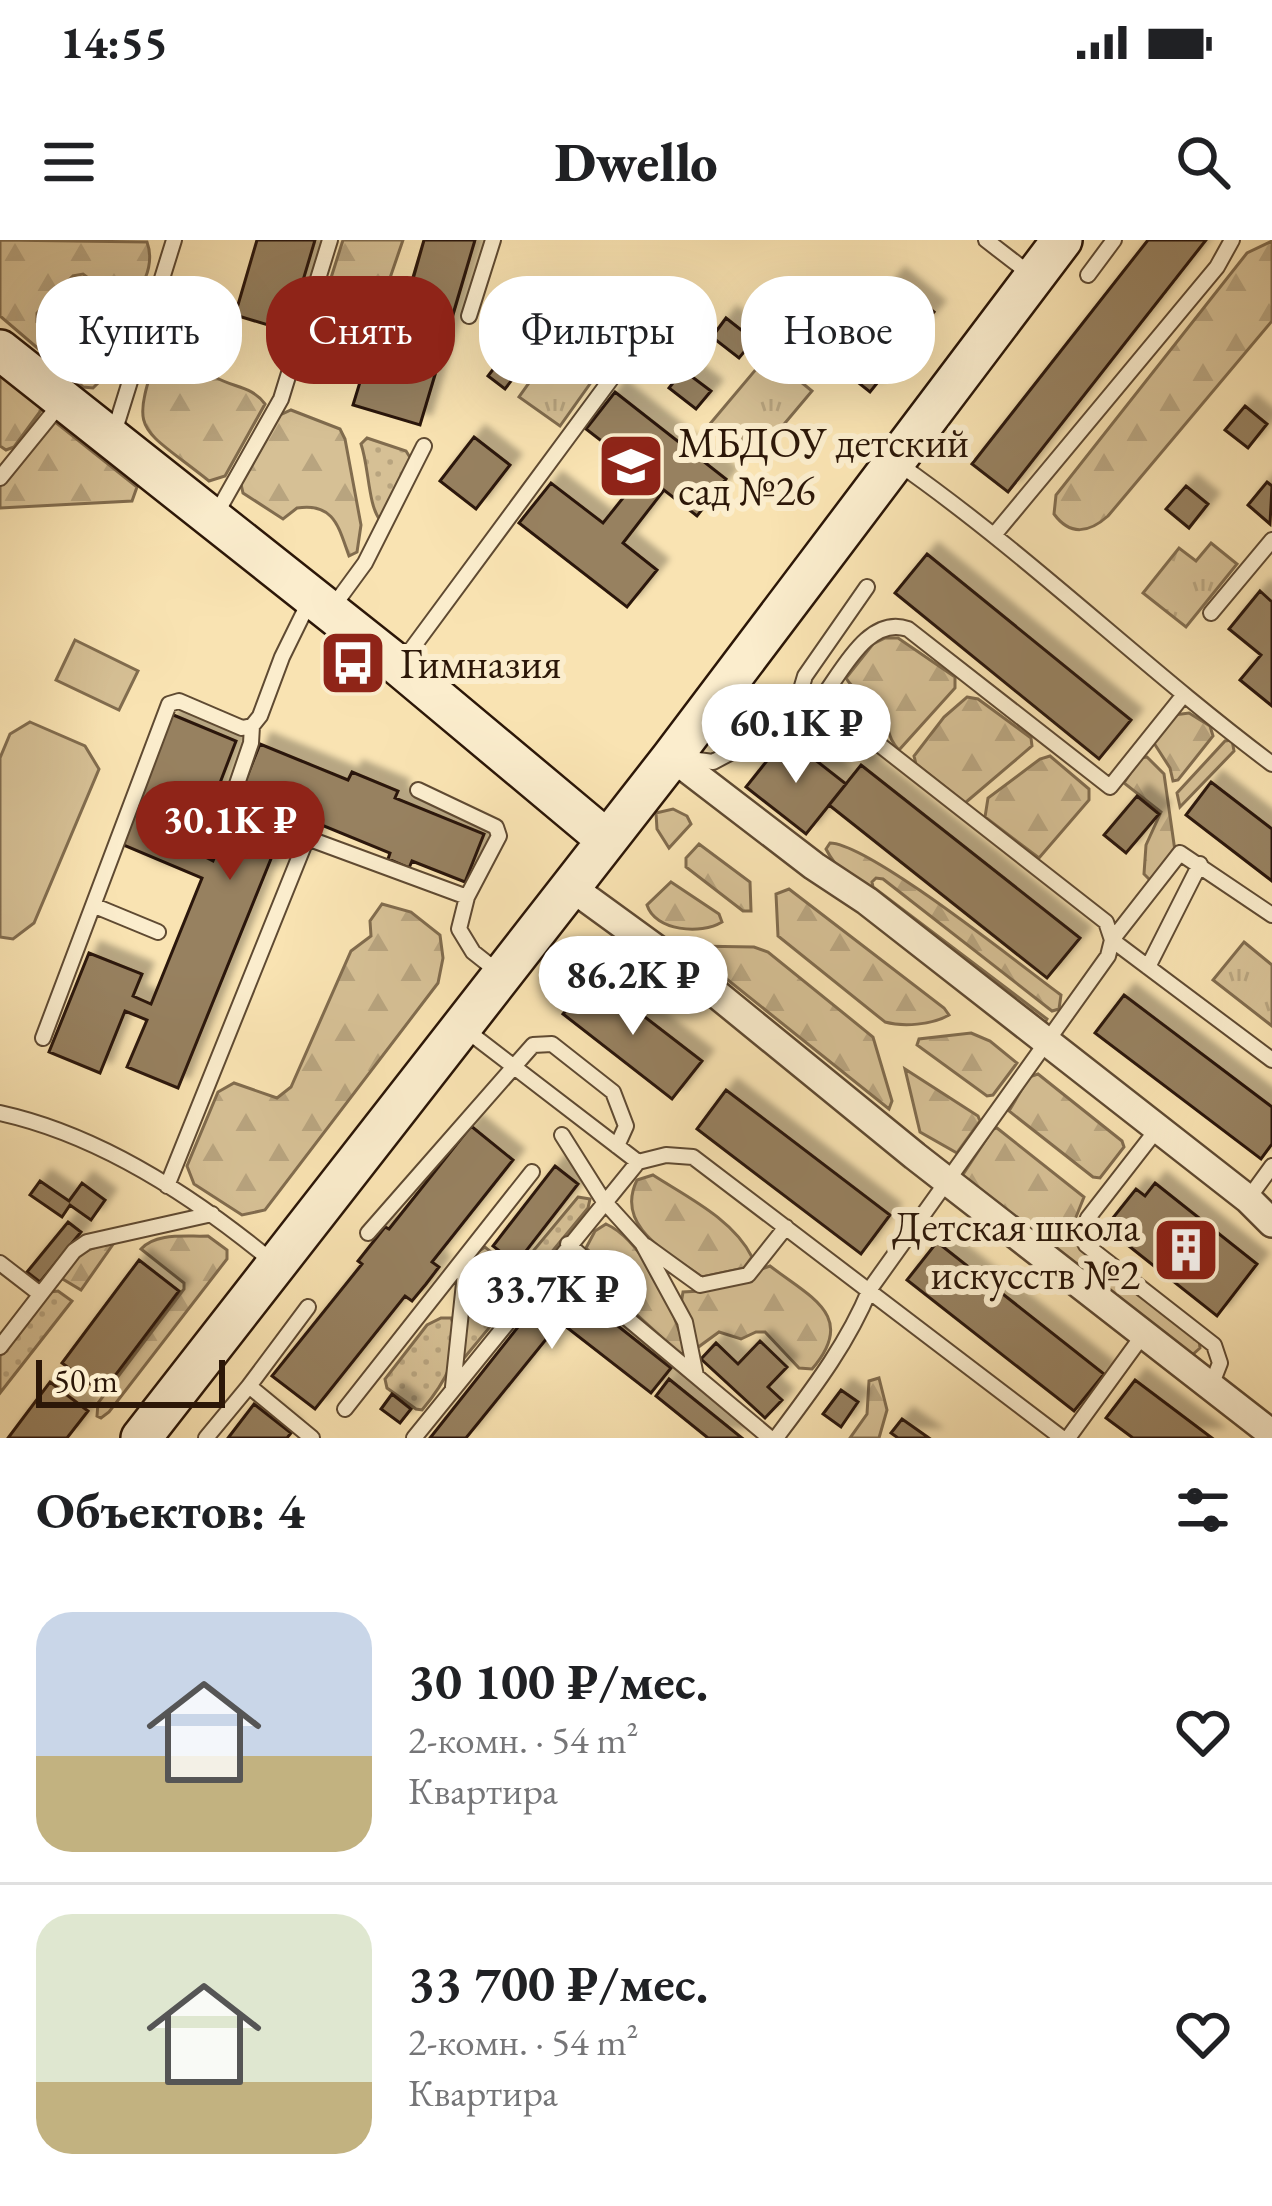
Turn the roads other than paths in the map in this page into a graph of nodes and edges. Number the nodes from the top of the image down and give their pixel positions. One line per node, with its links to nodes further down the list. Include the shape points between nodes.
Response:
1 (174, 240): 16 (lane)
2 (331, 240): 9 (lane)
3 (493, 240): 11 (lane)
4 (986, 240): 10 (lane)
5 (1062, 240): 10 (main road)
6 (1114, 240): 8 (lane)
7 (1232, 240): 21 (lane)
8 (1088, 275)
9 (320, 276)
10 (1034, 277): 18 (main road)
11 (470, 316)
12 (0, 350): 15 (main road)
13 (286, 384): 20 (lane)
14 (607, 384): 26 (lane)
15 (64, 399): 16 (main road); 19 (lane)
16 (112, 437): 20 (main road)
17 (424, 446): 24 (lane, via 365,563)
18 (894, 461): 21 (lane); 31 (main road)
19 (0, 478)
20 (214, 518): 24 (main road)
21 (994, 536): 28 (lane)
22 (1272, 540): 25 (lane)
23 (867, 586): 27 (lane, via 805,676)
24 (320, 604): 26 (main road); 30 (lane, via 282,656)
25 (1211, 613)
26 (399, 666): 35 (main road)
27 (800, 696): 29 (lane); 31 (lane, via 776,702 713,762)
28 (1182, 697): 29 (lane, via 1110,787 893,624 874,630); 32 (lane)
29 (820, 699): 42 (lane, via 1106,922)
30 (252, 726): 34 (lane); 39 (lane, via 179,700 170,704)
31 (672, 757): 35 (main road); 47 (street)
32 (1272, 764)
33 (418, 790): 38 (lane, via 496,827 500,836)
34 (224, 819)
35 (607, 840): 37 (main road)
36 (1200, 864): 40 (lane); 42 (lane, via 1180,853); 43 (lane)
37 (571, 886): 44 (main road); 57 (street)
38 (467, 897): 44 (lane, via 459,929 465,943); 58 (lane, via 307,838)
39 (95, 906): 41 (lane); 46 (lane)
40 (1272, 915)
41 (158, 932)
42 (1112, 940): 43 (lane); 47 (lane)
43 (1148, 967): 48 (lane)
44 (503, 975): 45 (main road)
45 (462, 1027): 49 (lane); 69 (main road)
46 (44, 1038)
47 (1046, 1039): 51 (street); 57 (lane)
48 (1272, 1060)
49 (512, 1065): 53 (lane); 53 (lane, via 532,1045 552,1044 613,1092 626,1126); 64 (lane)
50 (0, 1113): 58 (lane, via 41,1122)
51 (1158, 1128): 59 (street); 77 (lane, via 1082,1234 1214,1345 1220,1363)
52 (562, 1135): 60 (lane)
53 (617, 1146): 54 (lane)
54 (638, 1162): 60 (lane); 63 (lane, via 693,1157)
55 (1272, 1166): 59 (lane)
56 (532, 1172): 67 (lane)
57 (950, 1182): 70 (lane); 73 (street)
58 (167, 1186): 61 (lane)
59 (1248, 1199): 62 (street)
60 (603, 1200): 65 (lane); 66 (lane)
61 (212, 1214): 69 (lane); 71 (lane, via 87,1241)
62 (1272, 1223)
63 (786, 1227): 65 (lane, via 748,1275 700,1285); 70 (lane)
64 (368, 1233)
65 (642, 1243): 75 (lane, via 685,1322)
66 (568, 1244): 75 (lane, via 614,1285 628,1319); 78 (lane)
67 (467, 1255): 78 (lane); 79 (lane)
68 (0, 1263): 71 (lane)
69 (278, 1266): 81 (main road)
70 (870, 1289): 85 (lane, via 833,1361); 86 (lane)
71 (40, 1294): 74 (lane)
72 (308, 1307): 76 (lane)
73 (1144, 1335): 77 (street); 86 (lane)
74 (0, 1347)
75 (696, 1376): 85 (lane)
76 (249, 1386): 82 (lane); 83 (lane)
77 (1211, 1387): 80 (street)
78 (452, 1389): 84 (lane)
79 (345, 1408)
80 (1272, 1434)
81 (141, 1438)
82 (206, 1438)
83 (312, 1438)
84 (414, 1438)
85 (773, 1438)
86 (1065, 1438)

